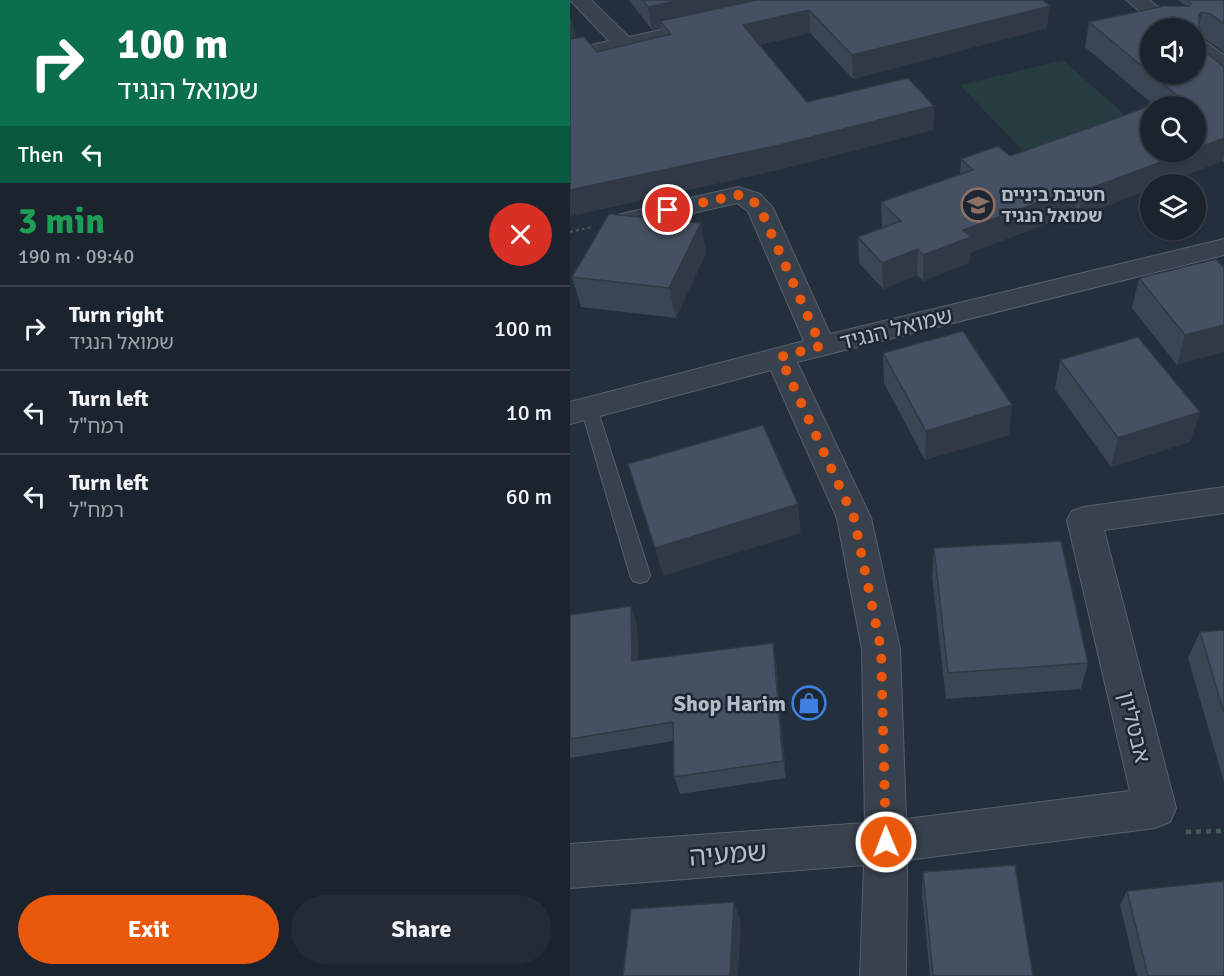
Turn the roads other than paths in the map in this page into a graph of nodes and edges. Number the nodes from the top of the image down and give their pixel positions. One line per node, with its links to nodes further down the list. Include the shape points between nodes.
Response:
1 (580, 0): 5 (street)
2 (1136, 0): 3 (street)
3 (1160, 18)
4 (728, 21): 5 (street)
5 (623, 43): 7 (street)
6 (1206, 52): 8 (street)
7 (570, 56)
8 (1224, 65)
9 (622, 220): 11 (street, via 738,195 751,199 760,208)
10 (1224, 247): 11 (street, שמואל הנגיד)
11 (821, 346): 12 (street, שמואל הנגיד)
12 (780, 357): 13 (street, שמואל הנגיד); 16 (street, via 854,518 881,649)
13 (579, 410): 15 (lane)
14 (1224, 500): 16 (street, אבטליון, via 1084,520 1155,808)
15 (640, 575)
16 (886, 842): 17 (street, שמעיה); 18 (street)
17 (570, 867)
18 (883, 976)

